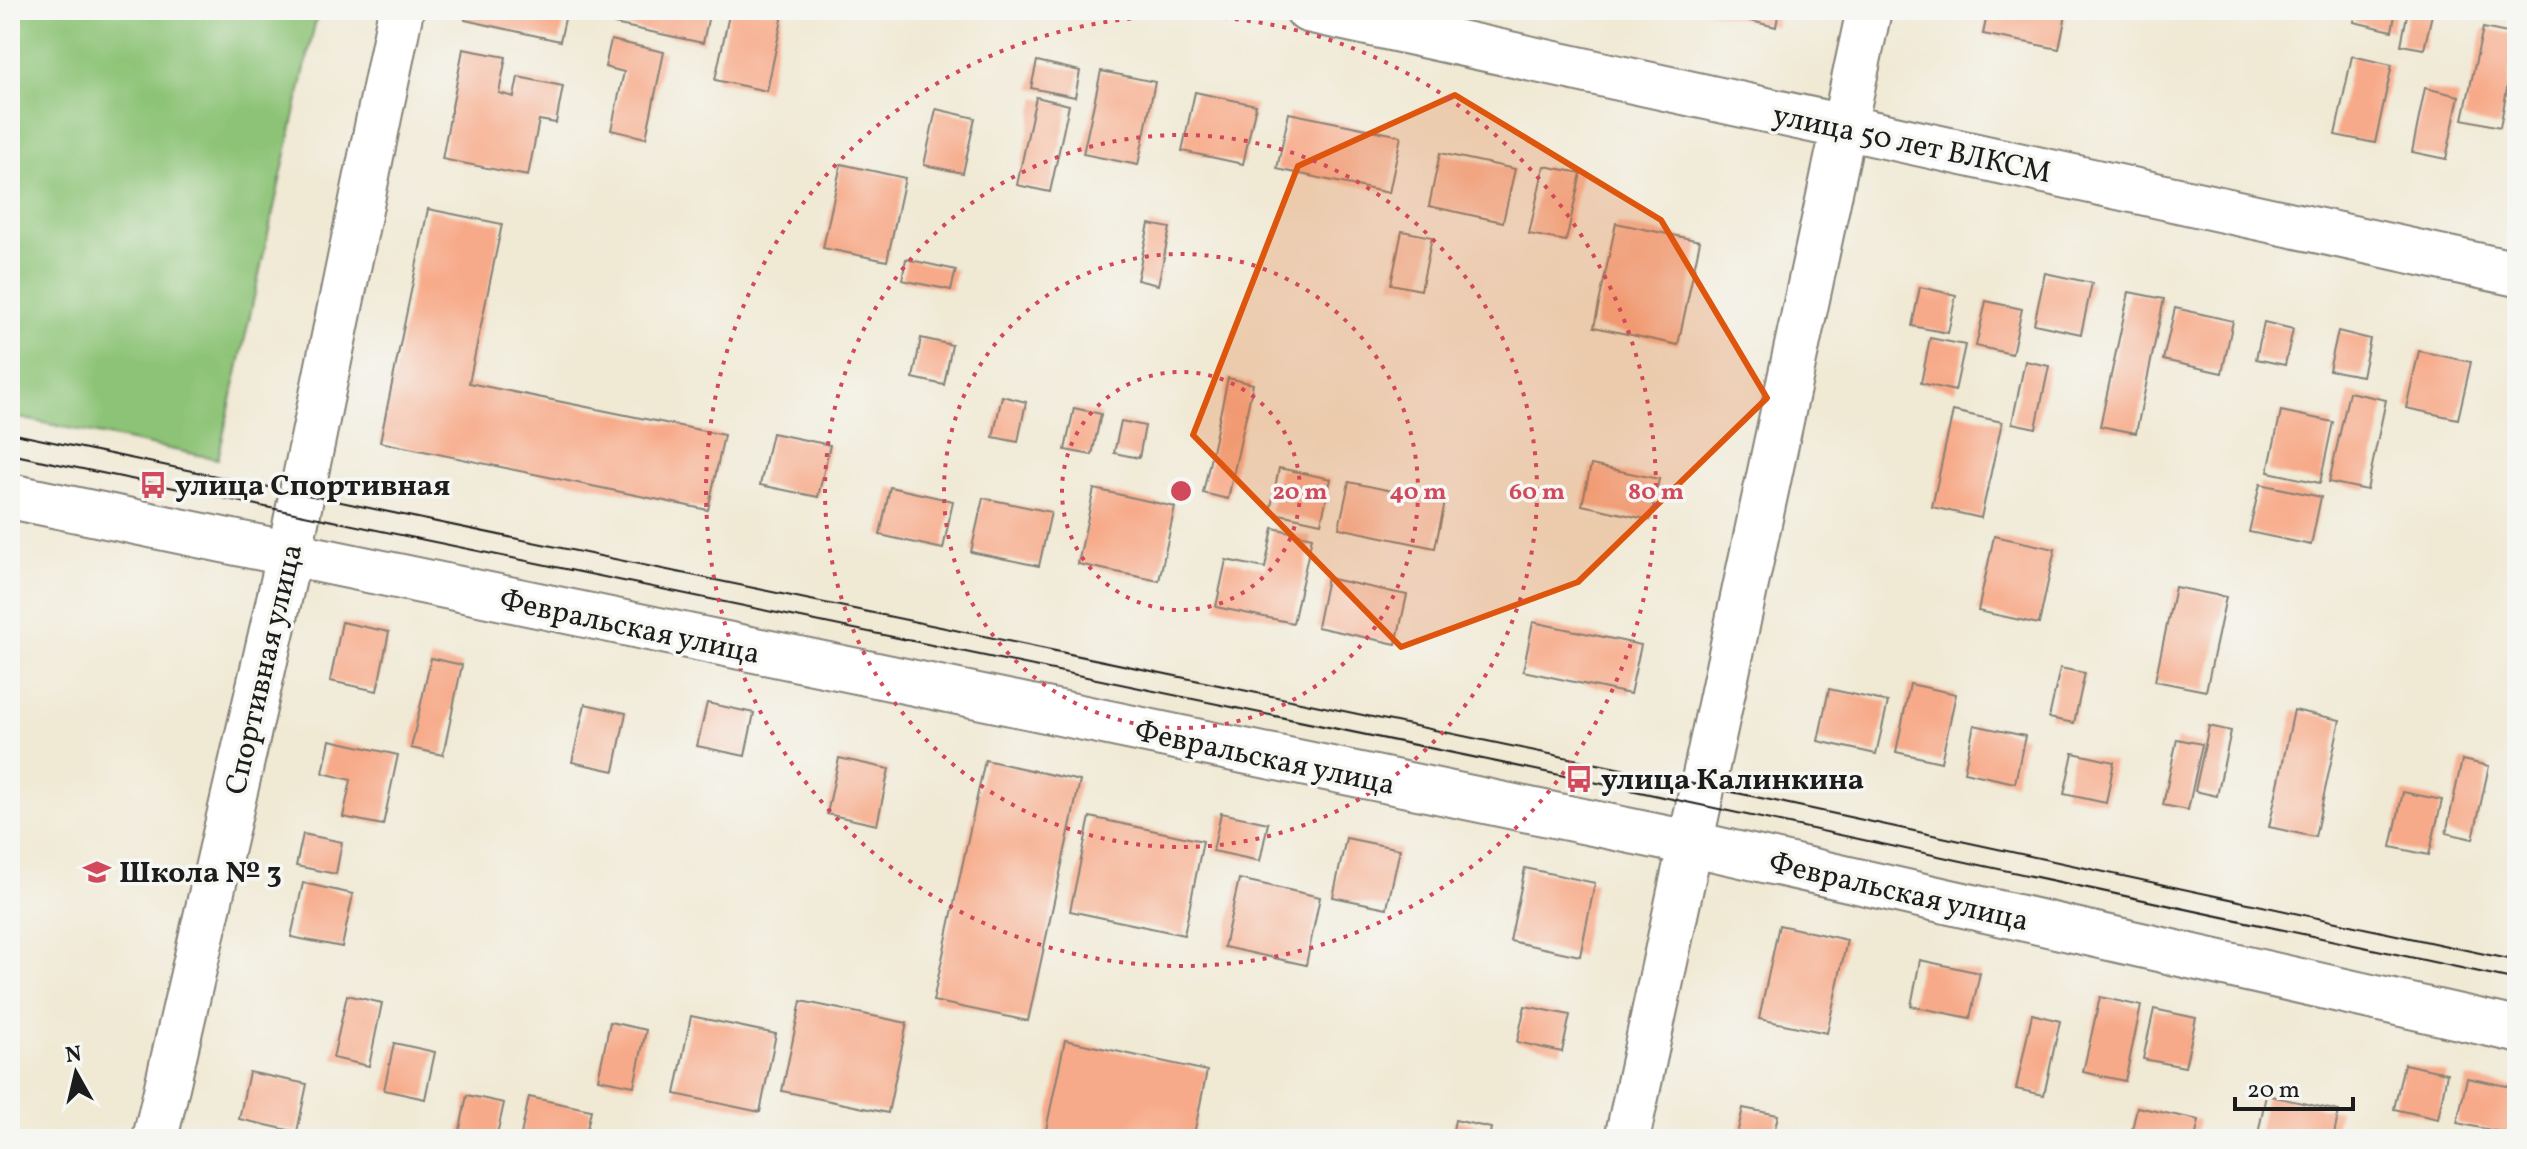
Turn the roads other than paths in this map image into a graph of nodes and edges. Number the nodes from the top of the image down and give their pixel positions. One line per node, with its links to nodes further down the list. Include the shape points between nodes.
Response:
1 (401, 10): 7 (street, Спортивная улица)
2 (1308, 10): 4 (street, улица 50 лет ВЛКСМ)
3 (1869, 10): 4 (street)
4 (1846, 129): 5 (street, улица 50 лет ВЛКСМ); 8 (street)
5 (2517, 274)
6 (10, 496): 7 (street, Февральская улица)
7 (289, 556): 8 (street, Февральская улица); 10 (street, Спортивная улица)
8 (1689, 843): 9 (street, Февральская улица); 11 (street)
9 (2517, 1030)
10 (155, 1139)
11 (1627, 1139)

